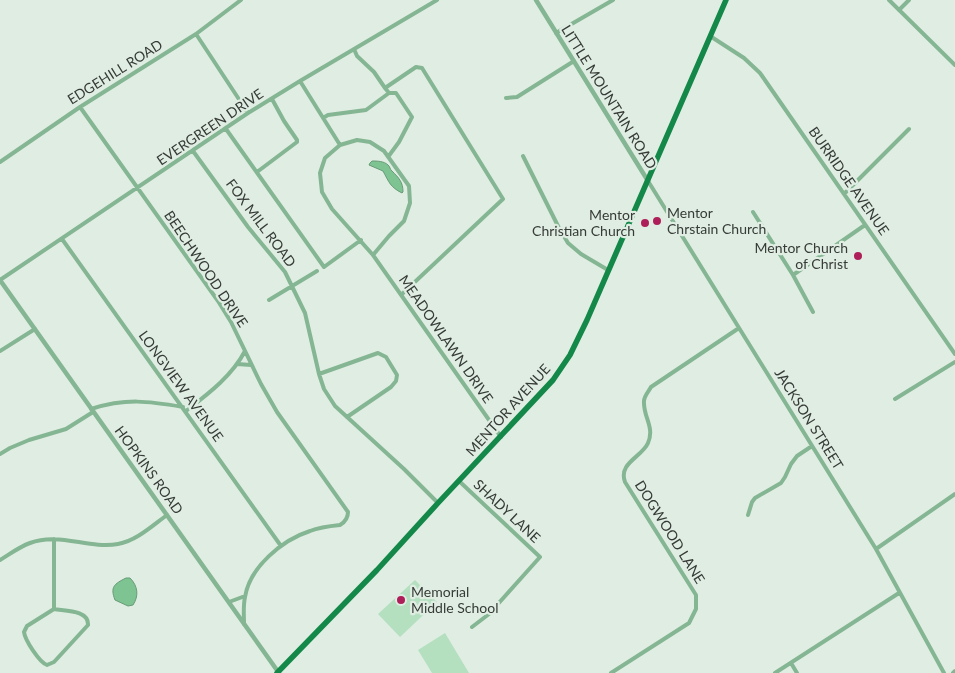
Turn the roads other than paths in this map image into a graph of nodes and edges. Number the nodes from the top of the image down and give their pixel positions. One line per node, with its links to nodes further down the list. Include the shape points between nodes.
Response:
1 (241, 0): 10 (street, EDGEHILL ROAD)
2 (437, 0): 12 (street, EVERGREEN DRIVE)
3 (536, 0): 9 (street, LITTLE MOUNTAIN ROAD)
4 (613, 0): 9 (street)
5 (726, 0): 11 (main road, MENTOR AVENUE)
6 (889, 0): 8 (street)
7 (908, 0): 8 (street)
8 (899, 10): 14 (street)
9 (556, 33): 13 (street, LITTLE MOUNTAIN ROAD)
10 (196, 34): 20 (street, EDGEHILL ROAD); 21 (street)
11 (710, 36): 31 (main road, MENTOR AVENUE); 33 (street, BURRIDGE AVENUE, via 744,58 760,73)
12 (354, 49): 15 (street, EVERGREEN DRIVE); 16 (street)
13 (574, 61): 18 (street, via 517,97); 31 (street, LITTLE MOUNTAIN ROAD)
14 (955, 65)
15 (300, 81): 19 (street, EVERGREEN DRIVE); 22 (street)
16 (385, 88): 17 (street); 44 (street, via 416,66 422,68 503,199)
17 (389, 93): 22 (street, via 366,110); 28 (street, via 396,93 412,118)
18 (506, 98)
19 (272, 99): 21 (street, EVERGREEN DRIVE); 30 (street, via 297,142)
20 (80, 107): 29 (street, EDGEHILL ROAD); 32 (street, BEECHWOOD DRIVE)
21 (248, 113): 23 (street, EVERGREEN DRIVE)
22 (323, 118): 25 (street)
23 (226, 129): 26 (street, EVERGREEN DRIVE); 30 (street)
24 (909, 129): 33 (street)
25 (340, 144): 28 (street, via 357,140 370,142); 37 (street, MEADOWLAWN DRIVE, via 325,158 320,173 322,192)
26 (193, 151): 32 (street, EVERGREEN DRIVE); 43 (street, FOX MILL ROAD, via 248,228 285,272)
27 (523, 156): 39 (street, via 568,243)
28 (388, 157): 38 (street, via 409,186 410,203 404,221)
29 (0, 162)
30 (257, 172): 37 (street, via 324,267)
31 (648, 181): 39 (main road, MENTOR AVENUE); 47 (street, JACKSON STREET)
32 (138, 188): 36 (street, EVERGREEN DRIVE); 50 (street, BEECHWOOD DRIVE, via 218,301)
33 (844, 194): 35 (street, BURRIDGE AVENUE)
34 (753, 212): 41 (street)
35 (866, 225): 41 (street); 51 (street, BURRIDGE AVENUE)
36 (62, 239): 42 (street, EVERGREEN DRIVE); 57 (street, LONGVIEW AVENUE)
37 (361, 240): 38 (street, MEADOWLAWN DRIVE)
38 (373, 255): 44 (street, MEADOWLAWN DRIVE)
39 (608, 270): 60 (main road, MENTOR AVENUE, via 562,368)
40 (317, 271): 43 (street)
41 (793, 275): 46 (street)
42 (0, 280): 48 (street, HOPKINS ROAD)
43 (292, 286): 45 (street); 55 (street, FOX MILL ROAD, via 305,313)
44 (401, 295): 60 (street, MEADOWLAWN DRIVE)
45 (269, 300)
46 (813, 312)
47 (739, 328): 61 (street, JACKSON STREET); 80 (street, DOGWOOD LANE, via 651,387 644,399 651,429 648,444 630,461 623,476 696,595 696,609 688,623)
48 (35, 330): 49 (street); 58 (street, HOPKINS ROAD)
49 (0, 351)
50 (245, 351): 53 (street); 54 (street, BEECHWOOD DRIVE)
51 (955, 354)
52 (955, 362): 56 (street)
53 (237, 364): 54 (street); 57 (street, via 210,392)
54 (251, 365): 69 (street, BEECHWOOD DRIVE, via 285,423 348,515 340,525 308,531)
55 (319, 374): 59 (street, FOX MILL ROAD, via 329,398); 59 (street, via 378,353 386,358 397,375 396,381)
56 (895, 399)
57 (184, 409): 58 (street, via 141,401); 69 (street, LONGVIEW AVENUE)
58 (92, 410): 62 (street, via 66,429 20,443); 66 (street, HOPKINS ROAD)
59 (347, 417): 65 (street, FOX MILL ROAD)
60 (501, 437): 63 (main road, MENTOR AVENUE)
61 (812, 446): 67 (street, via 797,456 781,483 752,502); 70 (street, JACKSON STREET)
62 (0, 454)
63 (459, 481): 65 (main road, MENTOR AVENUE); 77 (street, SHADY LANE, via 540,557 489,614)
64 (955, 494): 70 (street)
65 (438, 503): 79 (main road, MENTOR AVENUE)
66 (167, 515): 68 (street, via 119,544); 74 (street, HOPKINS ROAD)
67 (748, 515)
68 (54, 539): 71 (street, via 30,543); 75 (street)
69 (281, 546): 73 (street, via 257,570)
70 (876, 549): 72 (street, JACKSON STREET)
71 (0, 560)
72 (899, 593): 78 (street); 83 (street, JACKSON STREET)
73 (245, 596): 74 (street); 76 (street)
74 (229, 602): 76 (street, HOPKINS ROAD)
75 (54, 609): 75 (street, via 82,614 88,625 54,662 47,665 41,661 24,633 27,626)
76 (244, 624): 79 (street, HOPKINS ROAD)
77 (472, 628)
78 (790, 663): 81 (street); 82 (street)
79 (278, 672)
80 (611, 673)
81 (775, 673)
82 (797, 673)
83 (944, 673)

